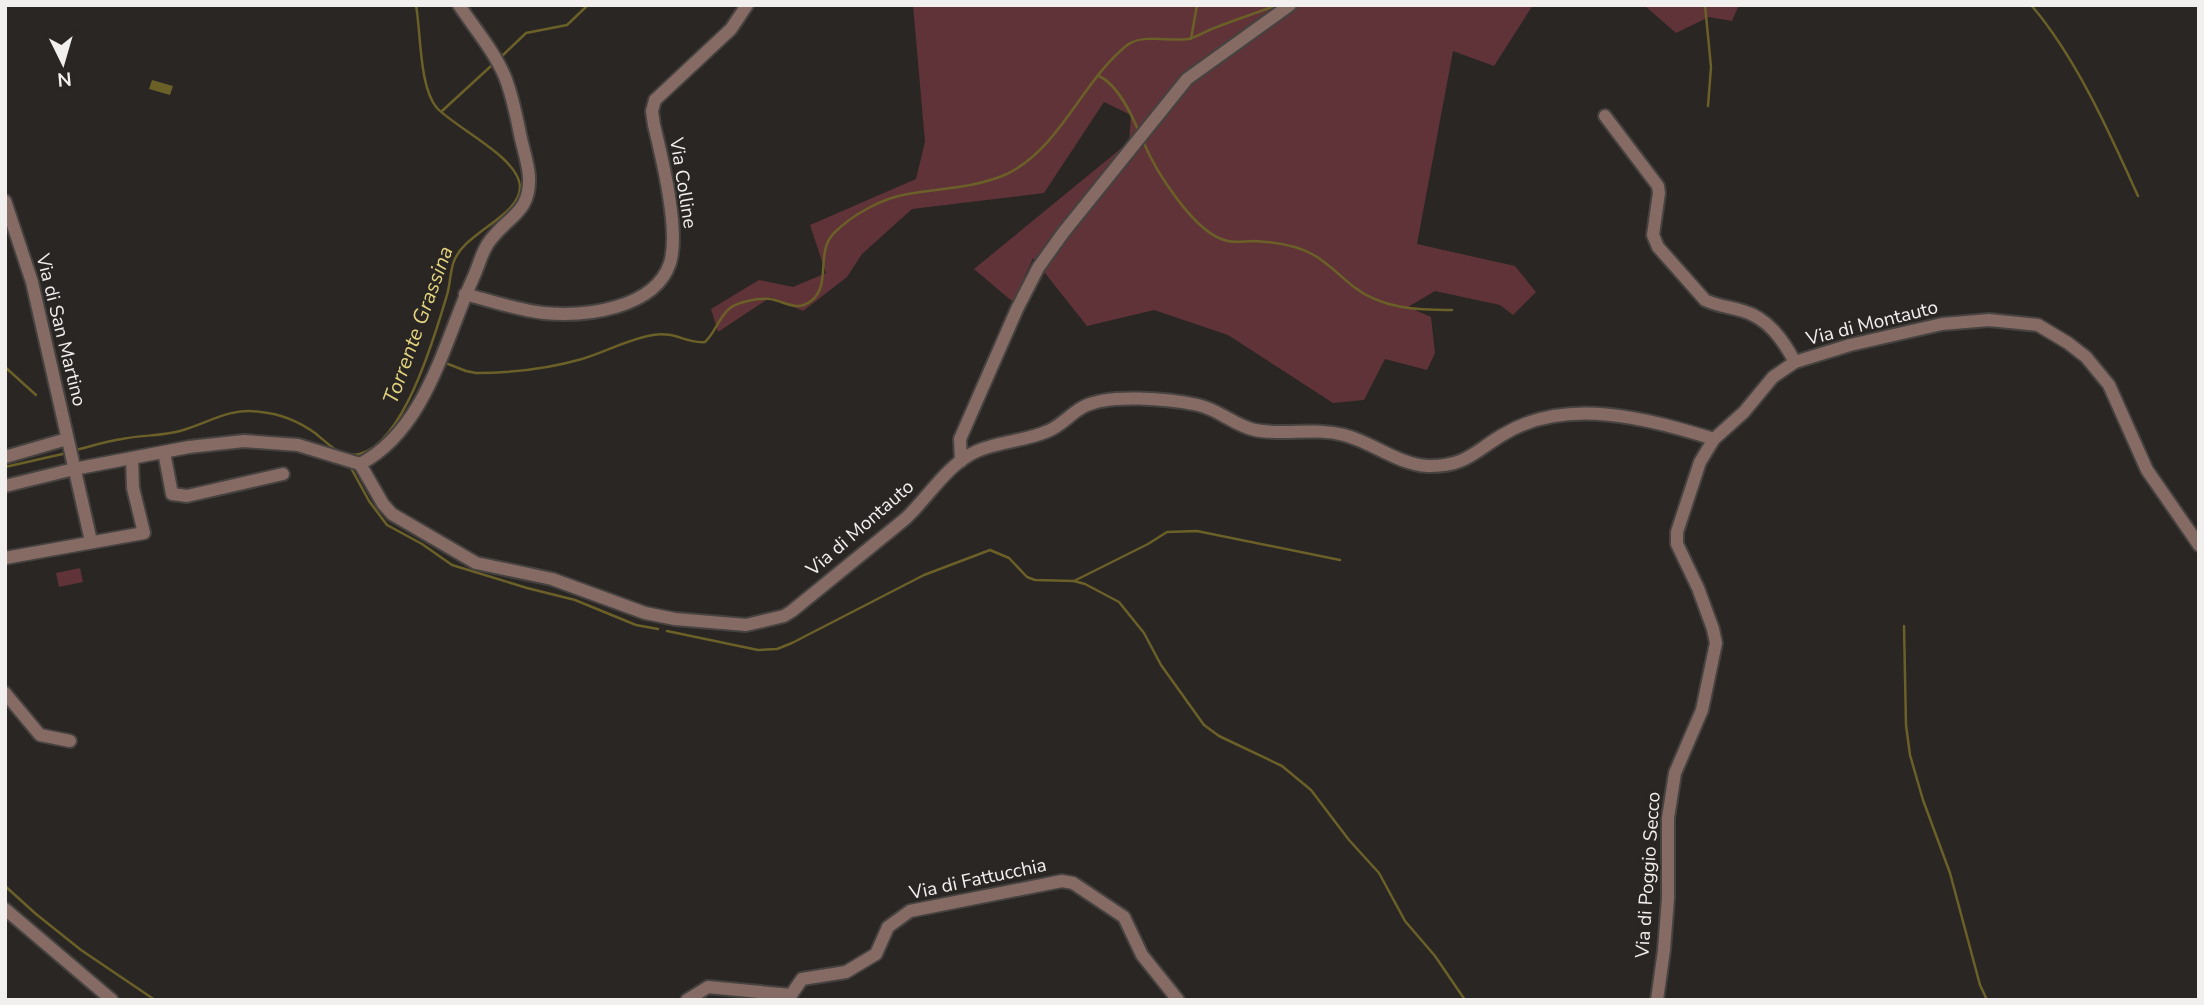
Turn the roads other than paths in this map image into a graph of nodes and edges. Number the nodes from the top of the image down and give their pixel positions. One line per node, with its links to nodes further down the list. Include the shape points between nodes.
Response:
1 (459, 5): 6 (street, via 506,79 529,177 527,200 517,216 489,241)
2 (747, 5): 6 (street, Via Colline, via 731,29 655,100 652,111 673,229 670,263 662,278 632,301 603,312 545,313)
3 (1290, 5): 13 (street, via 1187,79 1063,233 1017,309 960,439)
4 (1605, 116): 7 (street, via 1658,186 1653,235 1658,247 1705,300 1746,311 1773,328)
5 (5, 201): 9 (street, Via di San Martino, via 32,282)
6 (465, 294): 14 (street, via 411,415 395,437)
7 (1795, 362): 8 (street, Via di Montauto, via 1773,377); 18 (street, Via di Montauto, via 1942,324 1989,320 2038,325 2086,357 2109,385 2147,470)
8 (1714, 439): 14 (street, Via di Montauto, via 1672,425 1578,412 1504,433 1461,462 1429,466 1318,429 1277,433 1251,429 1199,405 1139,399 1094,402 1048,432 976,452 946,473 905,519 792,611 746,625 675,619 552,579 477,563 392,514); 26 (street, Via di Poggio Secco, via 1700,463 1676,532 1676,544 1701,596 1716,643 1702,710 1675,773)
9 (70, 452): 11 (street); 12 (street); 16 (street); 17 (street, Via di San Martino)
10 (164, 452): 12 (street); 14 (street, via 244,441 298,445); 15 (street, via 172,494 187,496)
11 (5, 457)
12 (132, 458): 17 (street, via 133,488 144,533)
13 (961, 461)
14 (360, 464)
15 (284, 474)
16 (5, 486)
17 (91, 541): 19 (street)
18 (2199, 545)
19 (5, 558)
20 (5, 693): 21 (street, via 40,735)
21 (70, 741)
22 (5, 909): 23 (street)
23 (113, 1000)
24 (687, 1000): 25 (street, Via di Fattucchia, via 708,987 791,995 802,979 846,972 876,954 888,927 910,911 1062,881 1073,883 1124,917 1142,956)
25 (1178, 1000)
26 (1657, 1000)

